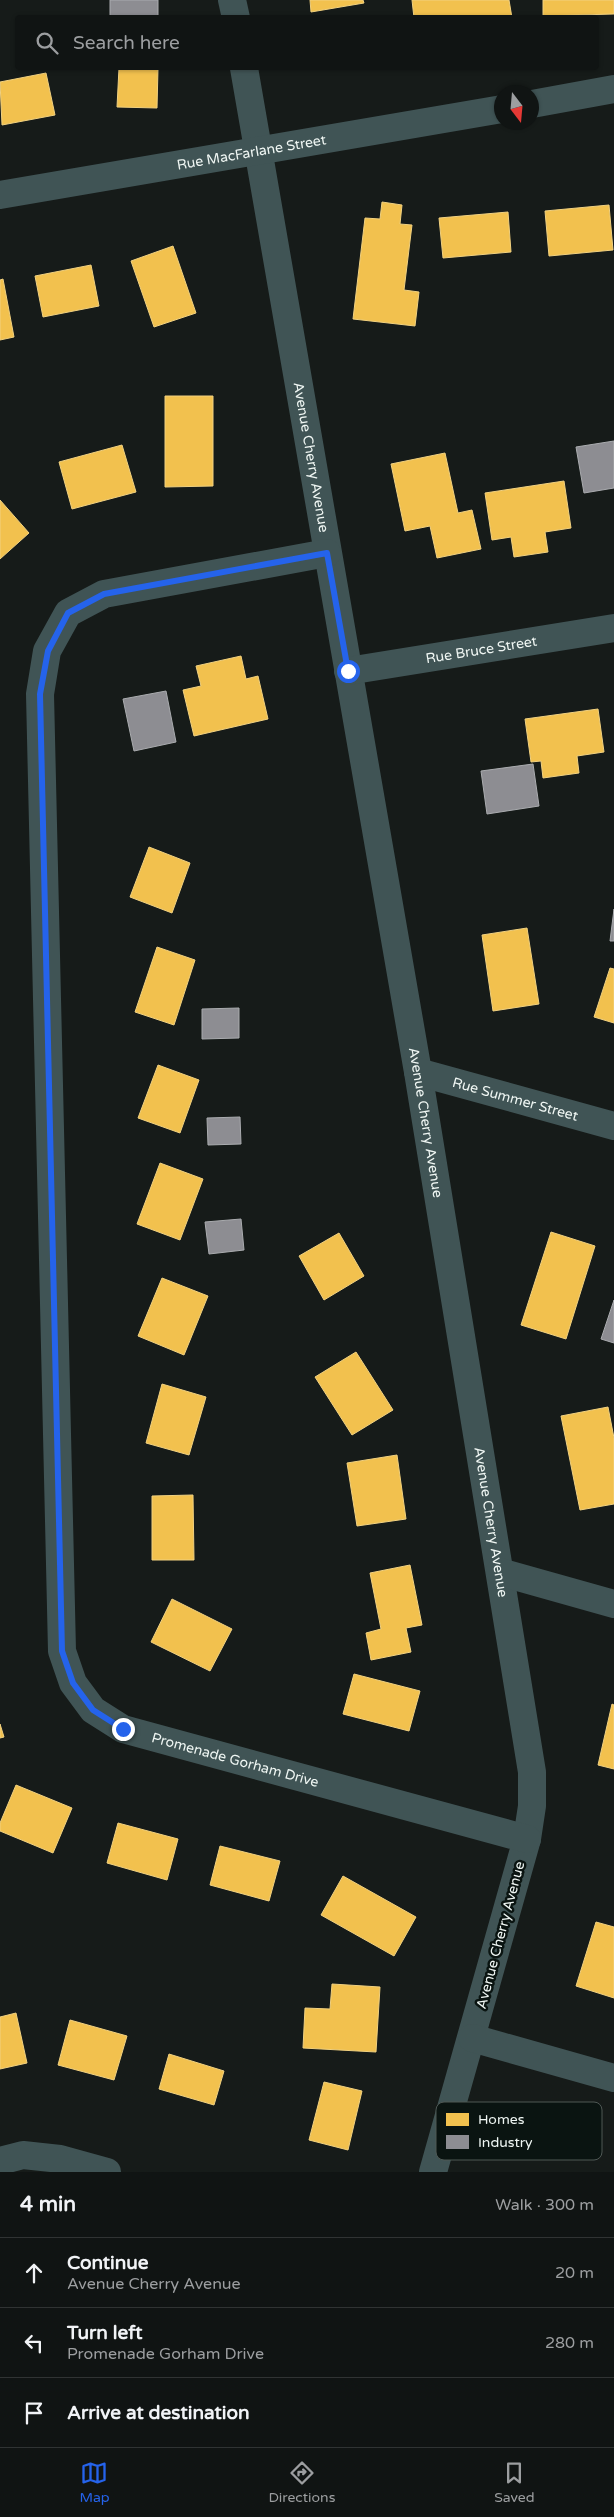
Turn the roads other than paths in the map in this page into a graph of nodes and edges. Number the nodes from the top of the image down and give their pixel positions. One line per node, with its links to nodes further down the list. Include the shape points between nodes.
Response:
1 (232, 0): 2 (street)
2 (235, 15)
3 (244, 70): 7 (street, Avenue Cherry Avenue)
4 (614, 89): 5 (street)
5 (539, 103)
6 (494, 110): 7 (street, Rue MacFarlane Street)
7 (259, 149): 8 (street, Rue MacFarlane Street); 9 (street, Avenue Cherry Avenue)
8 (0, 195)
9 (327, 553): 11 (street, Avenue Cherry Avenue); 16 (street, Promenade Gorham Drive, via 104,594 68,613 48,651 40,694 62,1651 73,1683 93,1710 123,1729)
10 (614, 628): 11 (street, Rue Bruce Street)
11 (348, 671): 12 (street, Avenue Cherry Avenue)
12 (418, 1072): 13 (street, Rue Summer Street); 14 (street, Avenue Cherry Avenue)
13 (614, 1126)
14 (500, 1572): 15 (street); 16 (street, Avenue Cherry Avenue, via 532,1772 532,1806)
15 (614, 1604)
16 (527, 1839): 17 (street, Avenue Cherry Avenue)
17 (472, 2038): 18 (street); 19 (street, Avenue Cherry Avenue)
18 (614, 2078)
19 (453, 2102)
20 (0, 2161): 21 (street, via 23,2155 60,2159)
21 (107, 2172)

